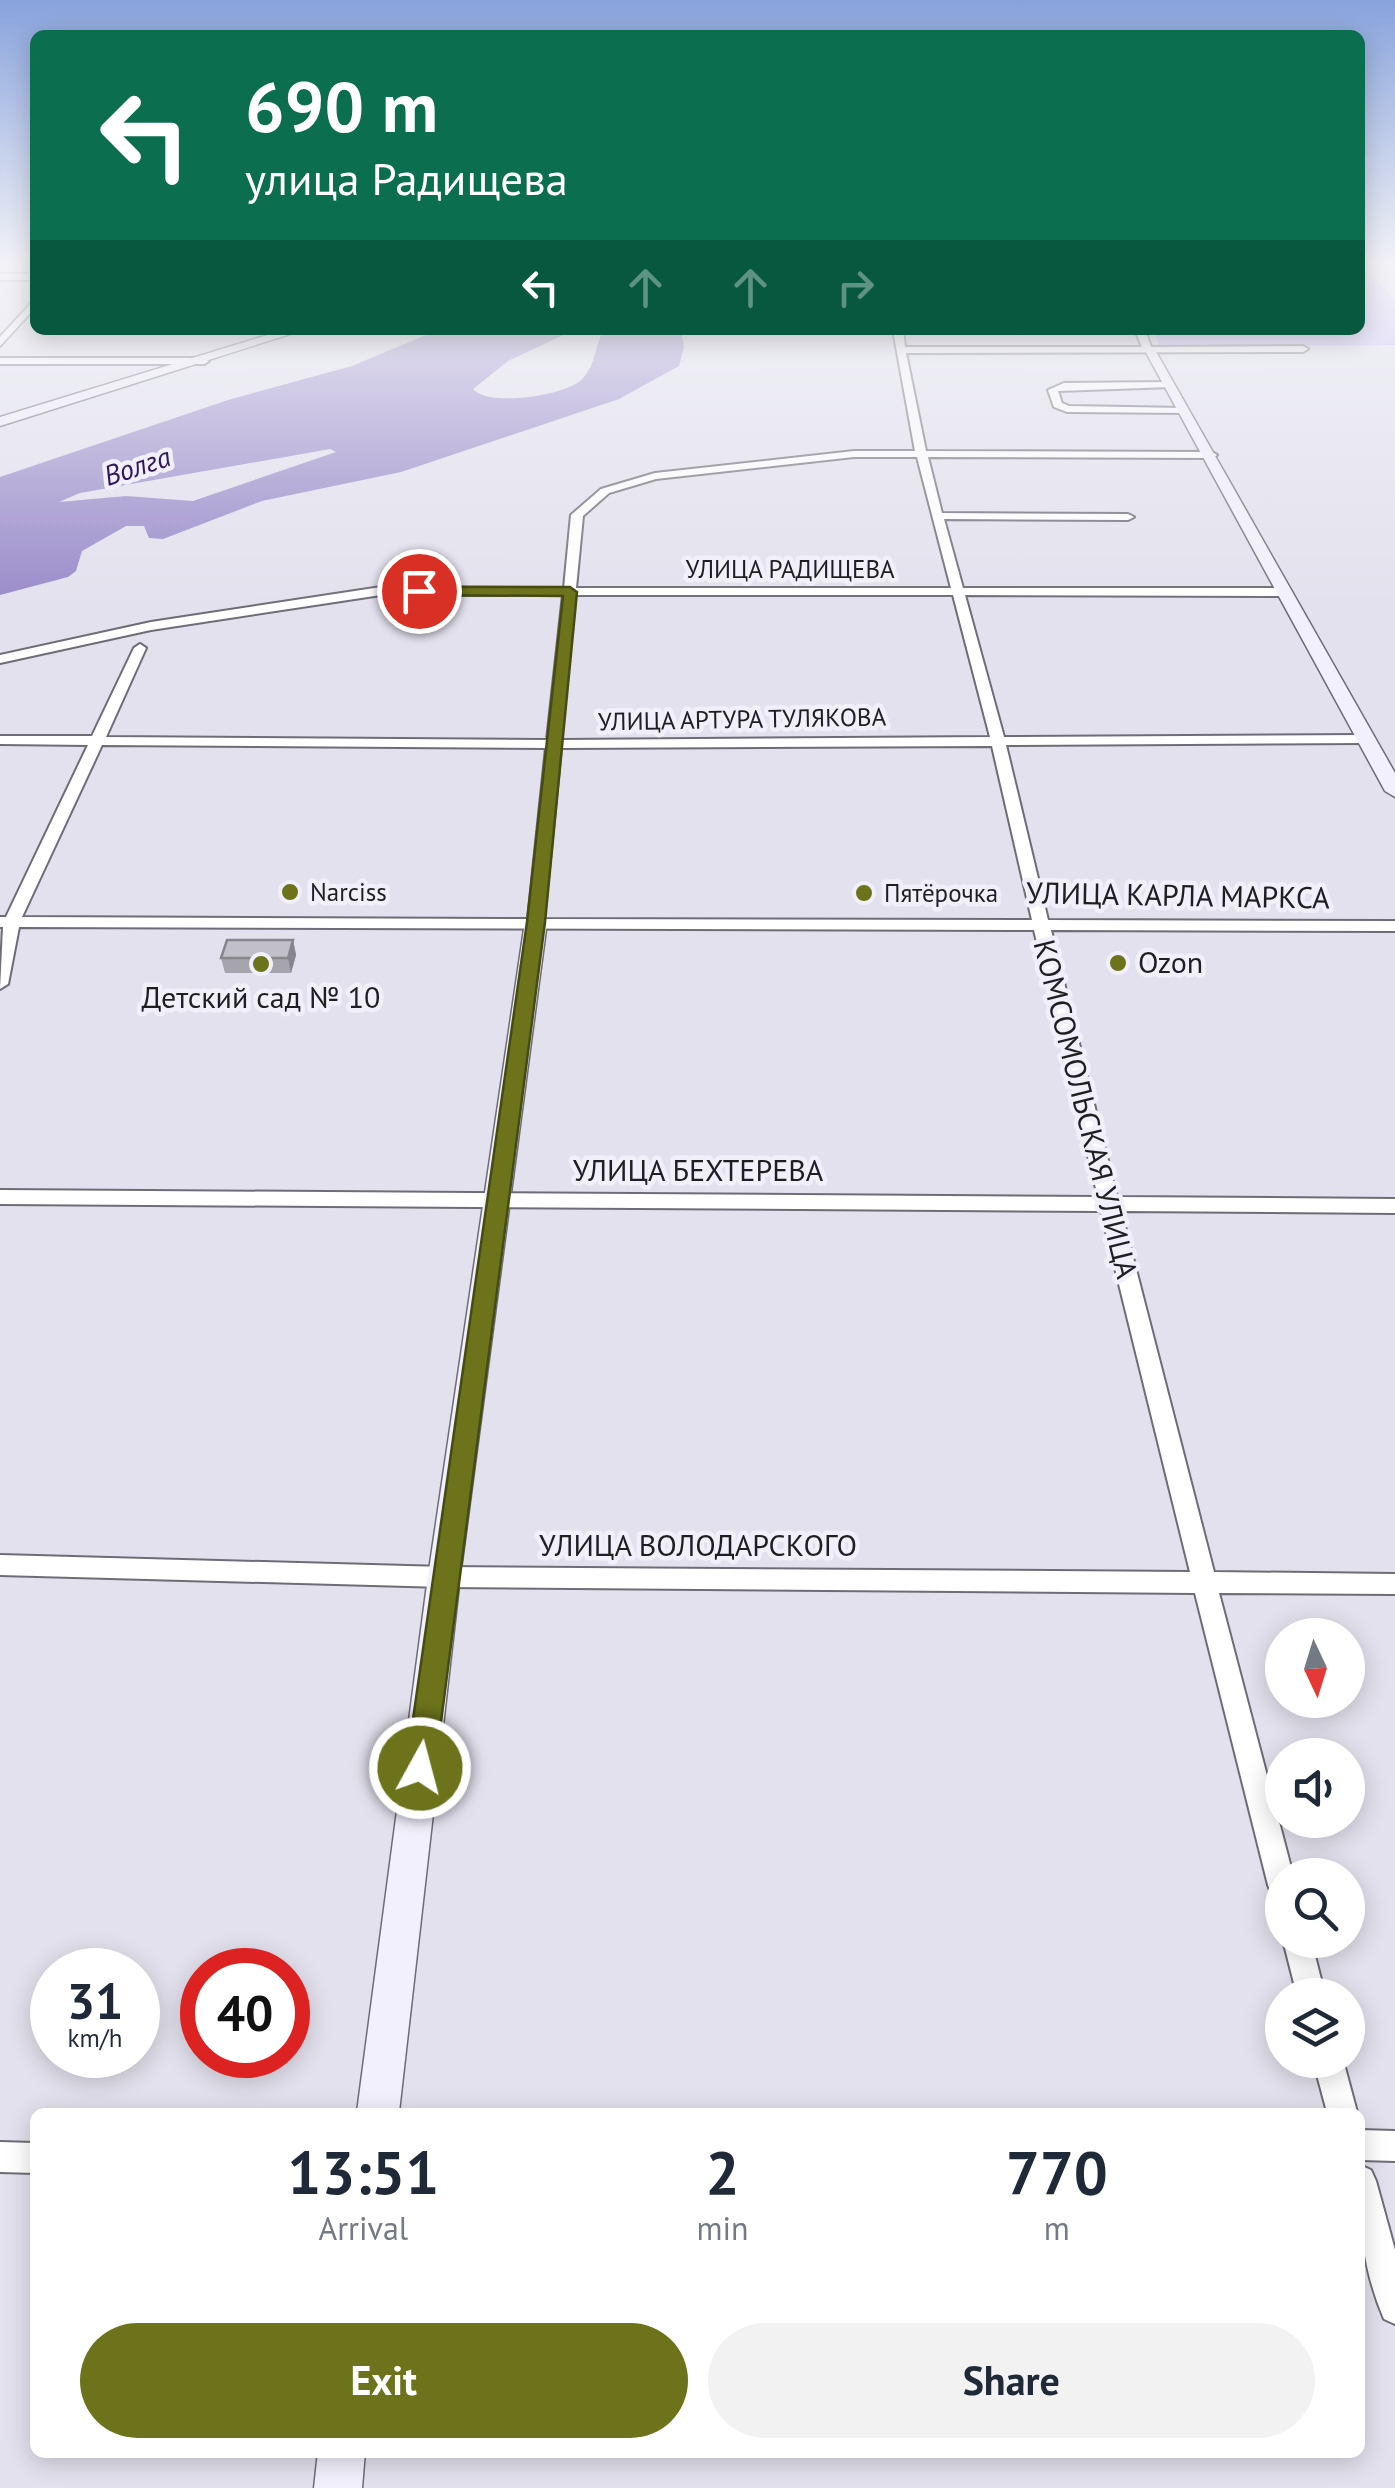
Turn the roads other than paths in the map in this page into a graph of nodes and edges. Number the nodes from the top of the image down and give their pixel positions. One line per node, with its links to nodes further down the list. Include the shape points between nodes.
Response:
1 (157, 375): 7 (street)
2 (906, 375): 8 (street, КОМСОМОЛЬСКАЯ УЛИЦА)
3 (1162, 375): 4 (street)
4 (1170, 389): 5 (street); 6 (street); 6 (street, via 1053,390 1067,409)
5 (1132, 392)
6 (1185, 412): 9 (street)
7 (0, 422)
8 (922, 455): 9 (street); 10 (street, КОМСОМОЛЬСКАЯ УЛИЦА); 12 (street, via 854,454 654,476 604,492 578,515)
9 (1212, 456): 14 (street)
10 (936, 516): 11 (street); 13 (street, КОМСОМОЛЬСКАЯ УЛИЦА)
11 (1128, 517)
12 (570, 592): 13 (street, УЛИЦА РАДИЩЕВА); 16 (street, УЛИЦА РАДИЩЕВА, via 381,590 152,626); 21 (street)
13 (957, 592): 14 (street, УЛИЦА РАДИЩЕВА); 17 (street, КОМСОМОЛЬСКАЯ УЛИЦА)
14 (1281, 592): 18 (street)
15 (140, 648): 20 (street)
16 (0, 659)
17 (998, 739): 18 (street, УЛИЦА АРТУРА ТУЛЯКОВА); 21 (street, УЛИЦА АРТУРА ТУЛЯКОВА); 25 (street, КОМСОМОЛЬСКАЯ УЛИЦА)
18 (1366, 739): 22 (street)
19 (0, 740): 20 (street, УЛИЦА АРТУРА ТУЛЯКОВА)
20 (99, 740): 21 (street, УЛИЦА АРТУРА ТУЛЯКОВА); 23 (street)
21 (553, 744): 24 (street)
22 (1395, 791)
23 (6, 922): 24 (street, УЛИЦА КАРЛА МАРКСА); 27 (street)
24 (536, 922): 25 (street, УЛИЦА КАРЛА МАРКСА); 29 (street)
25 (1038, 922): 26 (street, УЛИЦА КАРЛА МАРКСА); 30 (street, КОМСОМОЛЬСКАЯ УЛИЦА)
26 (1395, 926)
27 (0, 984)
28 (0, 1198): 29 (street, УЛИЦА БЕХТЕРЕВА)
29 (497, 1200): 30 (street, УЛИЦА БЕХТЕРЕВА); 33 (street)
30 (1108, 1204): 31 (street, УЛИЦА БЕХТЕРЕВА); 34 (street, КОМСОМОЛЬСКАЯ УЛИЦА)
31 (1395, 1206)
32 (0, 1566): 33 (street, УЛИЦА ВОЛОДАРСКОГО)
33 (444, 1577): 34 (street, УЛИЦА ВОЛОДАРСКОГО); 38 (street)
34 (1203, 1580): 35 (street, УЛИЦА ВОЛОДАРСКОГО); 36 (street, КОМСОМОЛЬСКАЯ УЛИЦА)
35 (1395, 1584)
36 (1275, 1858)
37 (1333, 2078): 39 (street)
38 (378, 2108)
39 (1341, 2108)
40 (1365, 2145): 41 (street)
41 (1395, 2146)
42 (0, 2157): 43 (street)
43 (30, 2158)
44 (1365, 2199): 45 (street)
45 (1395, 2308)
46 (341, 2458): 47 (street)
47 (338, 2488)

